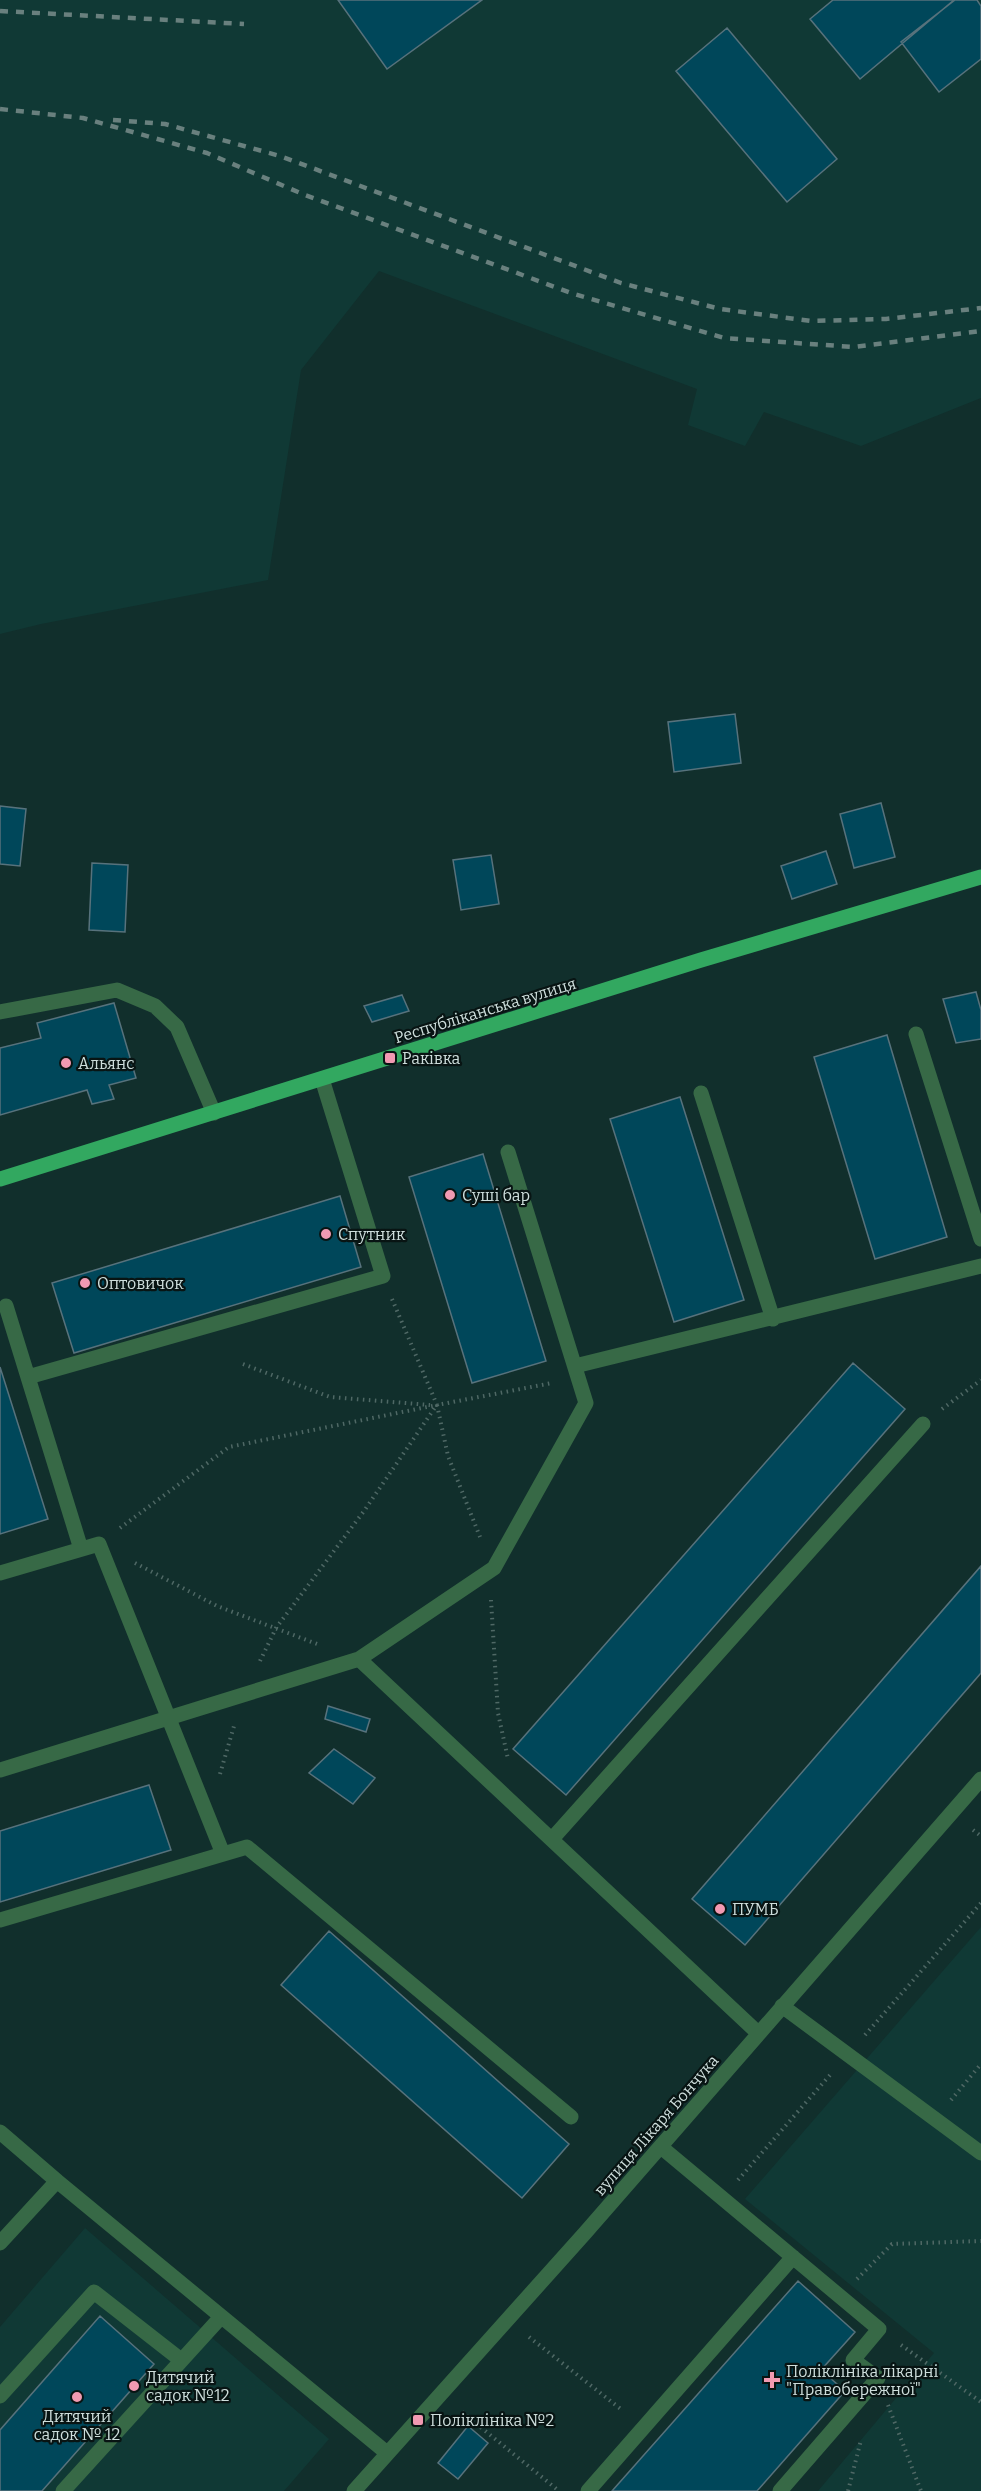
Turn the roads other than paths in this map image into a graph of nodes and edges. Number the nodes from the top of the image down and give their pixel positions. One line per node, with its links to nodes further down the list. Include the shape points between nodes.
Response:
1 (981, 877): 4 (main road, Республіканська вулиця)
2 (0, 1012): 6 (street, via 117,990 154,1006 177,1027)
3 (916, 1035): 9 (street)
4 (322, 1079): 6 (main road, Республіканська вулиця); 14 (street, via 383,1276)
5 (701, 1093): 12 (street)
6 (214, 1113): 8 (main road, Республіканська вулиця)
7 (508, 1152): 13 (street)
8 (0, 1179)
9 (981, 1239)
10 (981, 1266): 12 (street)
11 (6, 1306): 14 (street)
12 (773, 1319): 13 (street)
13 (575, 1366): 18 (street, via 585,1403 494,1568)
14 (28, 1377): 16 (street)
15 (923, 1424): 22 (street)
16 (81, 1549): 17 (street); 19 (street, via 99,1544)
17 (0, 1574)
18 (358, 1659): 19 (street); 22 (street)
19 (169, 1718): 20 (street); 23 (street)
20 (0, 1770)
21 (981, 1779): 25 (street, вулиця Лікаря Бончука)
22 (552, 1839): 26 (street)
23 (223, 1854): 24 (street); 27 (street, via 247,1848)
24 (0, 1920)
25 (782, 2006): 26 (street, вулиця Лікаря Бончука); 30 (street)
26 (758, 2033): 29 (street, вулиця Лікаря Бончука)
27 (571, 2117)
28 (0, 2132): 31 (street)
29 (661, 2147): 33 (street); 37 (street, вулиця Лікаря Бончука)
30 (981, 2153)
31 (57, 2181): 32 (street); 34 (street)
32 (0, 2243)
33 (793, 2258): 40 (street); 41 (street, via 879,2329 853,2360 878,2378)
34 (221, 2317): 35 (street); 37 (street)
35 (181, 2361): 36 (street, via 94,2292); 38 (street)
36 (0, 2396)
37 (387, 2454): 39 (street, вулиця Лікаря Бончука)
38 (63, 2491)
39 (354, 2491)
40 (588, 2491)
41 (780, 2491)

